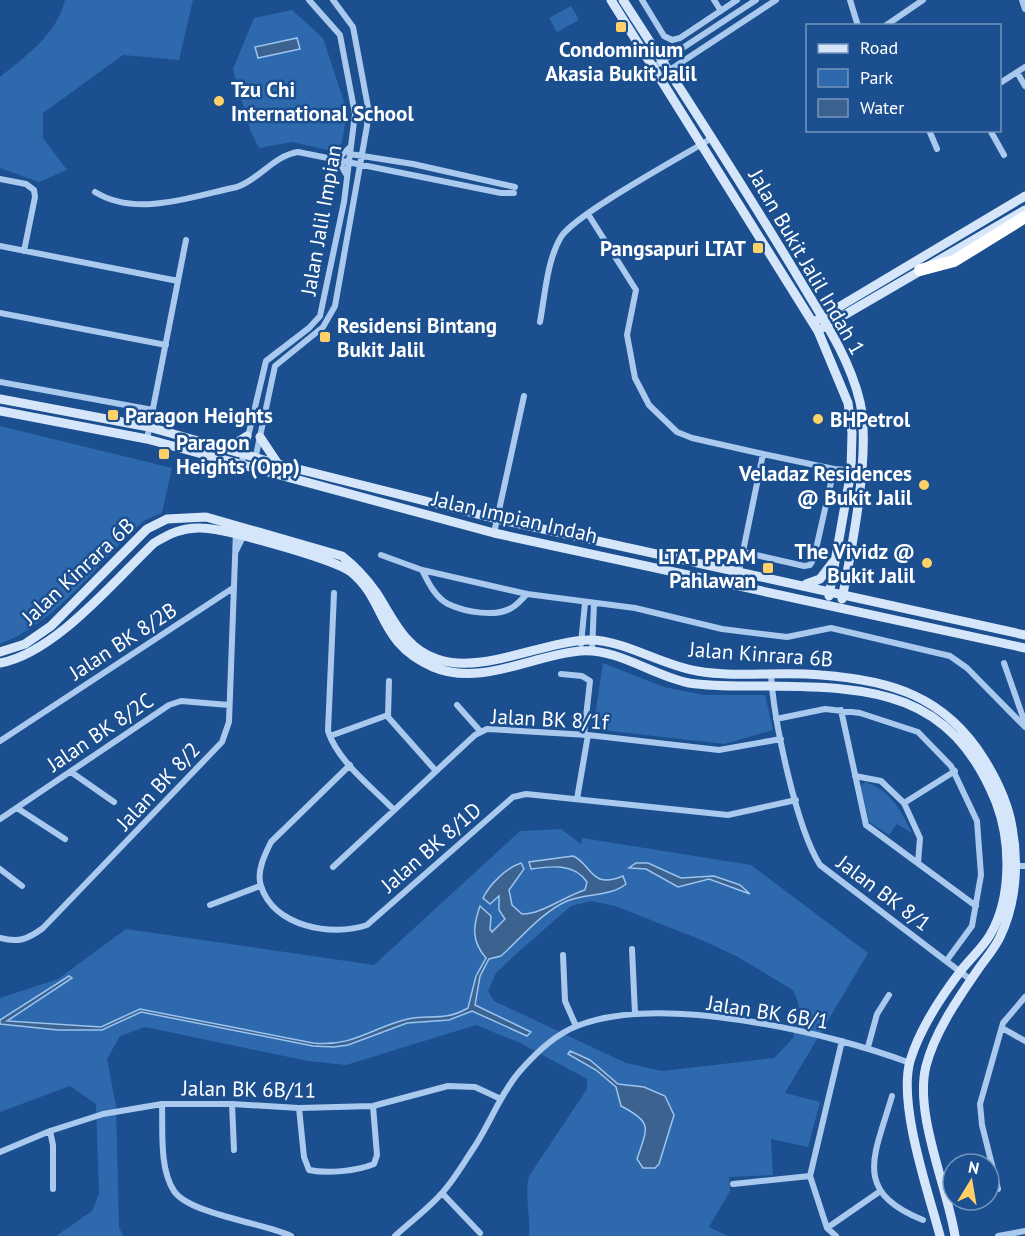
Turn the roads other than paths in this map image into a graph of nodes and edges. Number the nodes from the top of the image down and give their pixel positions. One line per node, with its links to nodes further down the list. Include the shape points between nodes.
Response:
1 (309, 0): 31 (street, Jalan Jalil Impian, via 334,26 344,46 355,114)
2 (333, 0): 28 (street, Jalan Jalil Impian, via 353,27 368,107)
3 (611, 0): 19 (street, Jalan Bukit Jalil Indah 1)
4 (623, 0): 17 (street, Jalan Bukit Jalil Indah 1)
5 (642, 0): 14 (street, via 664,36 672,40)
6 (714, 0): 14 (street)
7 (737, 0): 14 (street)
8 (756, 0): 17 (street)
9 (777, 0): 20 (street)
10 (850, 0): 15 (street)
11 (923, 0): 16 (street)
12 (1022, 0): 13 (street)
13 (1025, 9)
14 (721, 11)
15 (857, 24)
16 (888, 24)
17 (663, 61): 19 (street); 20 (street, Jalan Bukit Jalil Indah 1)
18 (1025, 67): 21 (street)
19 (652, 68): 22 (street, Jalan Bukit Jalil Indah 1)
20 (669, 70): 22 (street); 27 (street, Jalan Bukit Jalil Indah 1)
21 (1017, 72): 23 (street); 24 (street)
22 (659, 76): 29 (street, Jalan Bukit Jalil Indah 1)
23 (1001, 82)
24 (1025, 86)
25 (929, 132): 30 (street)
26 (991, 132): 32 (street)
27 (712, 138): 29 (street); 45 (street, Jalan Bukit Jalil Indah 1)
28 (363, 144): 33 (street, Jalan Jalil Impian); 34 (street)
29 (701, 145): 46 (street, Jalan Bukit Jalil Indah 1); 48 (street)
30 (936, 149)
31 (350, 154): 33 (street); 35 (street); 35 (street); 36 (street); 38 (street, Jalan Jalil Impian)
32 (1004, 155)
33 (361, 156): 34 (street); 36 (street, Jalan Jalil Impian)
34 (374, 158): 41 (street)
35 (338, 159): 38 (street); 42 (street, via 298,152 284,154 245,184 143,206 104,198)
36 (360, 164): 37 (street); 40 (street, Jalan Jalil Impian)
37 (374, 166): 40 (street); 43 (street)
38 (347, 177): 65 (street, Jalan Jalil Impian, via 320,316 266,361)
39 (0, 179): 52 (street, via 26,184 34,190)
40 (357, 179): 66 (street, Jalan Jalil Impian, via 330,318 275,366)
41 (500, 183): 43 (street); 43 (street, via 514,190)
42 (95, 192)
43 (498, 192)
44 (1025, 196): 57 (street)
45 (751, 198): 46 (street); 57 (street, Jalan Bukit Jalil Indah 1)
46 (740, 205): 57 (street, Jalan Bukit Jalil Indah 1)
47 (1025, 210): 53 (street)
48 (588, 214): 56 (street, via 571,225 558,242); 70 (street, via 636,290 627,335 629,355 634,378 649,405 677,432)
49 (1025, 217): 53 (highway, via 954,261)
50 (186, 240): 54 (street)
51 (0, 246): 52 (street)
52 (24, 251): 54 (street)
53 (920, 270): 57 (street)
54 (178, 281): 58 (street)
55 (0, 313): 58 (street)
56 (540, 322)
57 (820, 324): 76 (street, Jalan Bukit Jalil Indah 1, via 860,400 863,425)
58 (166, 345): 62 (street)
59 (0, 382): 62 (street)
60 (524, 396): 77 (street)
61 (0, 399): 64 (street, Jalan Impian Indah)
62 (153, 410): 64 (street)
63 (0, 411): 67 (street, Jalan Impian Indah)
64 (149, 428): 67 (street); 68 (street, Jalan Impian Indah)
65 (247, 436): 68 (street); 69 (street, Jalan Jalil Impian)
66 (260, 437): 71 (street, Jalan Jalil Impian); 72 (street)
67 (147, 439): 73 (street, Jalan Impian Indah)
68 (226, 449): 69 (street, Jalan Impian Indah)
69 (243, 454): 71 (street, Jalan Impian Indah); 73 (street, Jalan Jalil Impian)
70 (763, 454): 74 (street); 81 (street)
71 (256, 458): 72 (street, Jalan Impian Indah); 75 (street, Jalan Jalil Impian)
72 (278, 464): 77 (street, Jalan Impian Indah)
73 (241, 466): 75 (street, Jalan Impian Indah)
74 (834, 469): 76 (street); 81 (street, via 810,565)
75 (253, 470): 79 (street, Jalan Impian Indah)
76 (856, 471): 83 (street, Jalan Bukit Jalil Indah 1); 90 (street, Jalan Bukit Jalil Indah 1)
77 (497, 519): 79 (street); 85 (street, Jalan Impian Indah)
78 (243, 526): 80 (street); 98 (street, Jalan Kinrara 6B, via 342,556 378,595 393,625 412,645 436,659 461,664); 101 (street, Jalan Kinrara 6B, via 206,517 166,519 147,529 51,626 26,644)
79 (495, 533): 94 (street, Jalan Impian Indah)
80 (239, 536): 87 (street); 98 (street, Jalan Kinrara 6B, via 332,562 350,571 399,645 436,668 464,674 483,672); 102 (street, Jalan Kinrara 6B, via 200,528 168,534 56,636 27,655)
81 (743, 552): 85 (street)
82 (381, 555): 84 (street)
83 (837, 555): 86 (street, via 825,575); 88 (street, Jalan Bukit Jalil Indah 1)
84 (422, 570): 91 (street); 91 (street, via 447,603 473,612 513,608)
85 (739, 571): 86 (street, Jalan Impian Indah)
86 (803, 585): 88 (street, Jalan Impian Indah)
87 (233, 588): 108 (street, Jalan BK 8/2); 118 (street, Jalan BK 8/2B)
88 (830, 590): 90 (street, Jalan Impian Indah); 94 (street, Jalan Bukit Jalil Indah 1)
89 (334, 593): 116 (street, via 327,724)
90 (843, 593): 95 (street, Jalan Bukit Jalil Indah 1); 96 (street, Jalan Impian Indah)
91 (527, 594): 92 (street)
92 (585, 603): 93 (street); 98 (street)
93 (594, 604): 97 (street); 113 (street, via 635,608 722,629 787,637 831,628 950,656)
94 (827, 604): 95 (street, Jalan Impian Indah)
95 (840, 607): 99 (street, Jalan Impian Indah)
96 (1025, 635)
97 (592, 640): 98 (street, Jalan Kinrara 6B); 100 (street); 105 (street, Jalan Kinrara 6B, via 696,671)
98 (581, 646): 100 (street, Jalan Kinrara 6B)
99 (1025, 648)
100 (592, 651): 107 (street, Jalan Kinrara 6B, via 690,683)
101 (0, 652)
102 (0, 663)
103 (1004, 663): 113 (street)
104 (561, 674): 115 (street, via 590,681)
105 (771, 675): 107 (street, Jalan BK 8/1); 133 (street, Jalan Kinrara 6B, via 818,674 876,682 909,692 937,707 961,727 996,779 1010,817)
106 (389, 681): 111 (street)
107 (772, 686): 112 (street, Jalan BK 8/1); 133 (street, Jalan Kinrara 6B, via 836,687 885,694 924,711 968,748 991,791)
108 (229, 705): 122 (street, Jalan BK 8/2C, via 169,705); 140 (street, Jalan BK 8/2, via 229,722 222,742 100,871 29,939)
109 (457, 705): 114 (street)
110 (841, 710): 112 (street, via 825,709); 121 (street, via 912,729); 123 (street)
111 (388, 716): 116 (street); 120 (street)
112 (776, 719): 117 (street, Jalan BK 8/1)
113 (1025, 725)
114 (481, 732): 115 (street, Jalan BK 8/1f, via 487,729); 120 (street, Jalan BK 8/1f)
115 (586, 735): 117 (street, Jalan BK 8/1f, via 719,750); 124 (street)
116 (330, 736): 119 (street)
117 (781, 739): 125 (street, Jalan BK 8/1)
118 (0, 741)
119 (350, 765): 129 (street); 137 (street, via 271,842 263,857)
120 (436, 771): 129 (street, Jalan BK 8/1f)
121 (955, 771): 127 (street); 139 (street, via 977,821 981,875)
122 (71, 772): 126 (street); 128 (street, Jalan BK 8/2C)
123 (855, 776): 127 (street, via 880,781); 132 (street, via 866,825)
124 (577, 799): 125 (street, Jalan BK 8/1D, via 728,815); 137 (street, Jalan BK 8/1D, via 526,794 513,797 367,925 353,930 335,930 286,918)
125 (796, 800): 143 (street, Jalan BK 8/1, via 810,850 820,865)
126 (114, 802)
127 (904, 803): 132 (street, via 920,838)
128 (17, 808): 130 (street, Jalan BK 8/2C); 131 (street)
129 (394, 810): 134 (street, Jalan BK 8/1f)
130 (0, 819)
131 (65, 839)
132 (918, 863): 139 (street)
133 (1016, 866): 144 (street, Jalan Kinrara 6B, via 990,934); 145 (street, Jalan Kinrara 6B, via 1014,889 1000,938)
134 (333, 867)
135 (0, 869): 136 (street)
136 (22, 886)
137 (260, 886): 138 (street)
138 (210, 905)
139 (976, 906): 143 (street, via 972,926)
140 (0, 938)
141 (632, 949): 148 (street)
142 (562, 955): 149 (street, via 565,1001)
143 (947, 960): 144 (street, Jalan BK 8/1)
144 (961, 970): 145 (street, Jalan BK 8/1); 154 (street, Jalan Kinrara 6B, via 928,1021)
145 (971, 980): 178 (street, Jalan Kinrara 6B, via 945,1024 926,1068 926,1119)
146 (889, 995): 153 (street, via 877,1014)
147 (1025, 997): 150 (street)
148 (635, 1014): 149 (street, Jalan BK 6B/1); 151 (street, Jalan BK 6B/1, via 730,1018)
149 (576, 1026): 156 (street, Jalan BK 6B/1, via 520,1071)
150 (1002, 1028): 152 (street); 164 (street, via 980,1113)
151 (842, 1041): 153 (street, Jalan BK 6B/1); 165 (street)
152 (1025, 1041)
153 (868, 1047): 154 (street, Jalan BK 6B/1)
154 (910, 1063): 177 (street, Jalan Kinrara 6B, via 911,1122)
155 (892, 1096): 168 (street, via 875,1153 874,1175)
156 (501, 1099): 159 (street, Jalan BK 6B/11, via 475,1087 448,1086); 169 (street, Jalan BK 6B/1, via 475,1147)
157 (162, 1104): 158 (street, Jalan BK 6B/11); 161 (street, Jalan BK 6B/11, via 103,1114); 174 (street, via 165,1165 174,1191 189,1204)
158 (232, 1104): 160 (street, Jalan BK 6B/11); 162 (street)
159 (373, 1106): 160 (street, Jalan BK 6B/11); 160 (street, via 374,1164 318,1172 309,1170 304,1157)
160 (299, 1107)
161 (50, 1131): 163 (street, Jalan BK 6B/11); 167 (street)
162 (234, 1150)
163 (0, 1152)
164 (989, 1152)
165 (810, 1176): 166 (street); 171 (street)
166 (733, 1184)
167 (53, 1189)
168 (879, 1192): 170 (street, via 899,1210); 171 (street)
169 (442, 1193): 173 (street); 175 (street, Jalan BK 6B/1)
170 (923, 1220)
171 (826, 1228): 176 (street)
172 (1025, 1231): 179 (street)
173 (480, 1233)
174 (291, 1236)
175 (395, 1236)
176 (836, 1236)
177 (940, 1236)
178 (955, 1236)
179 (999, 1236)

